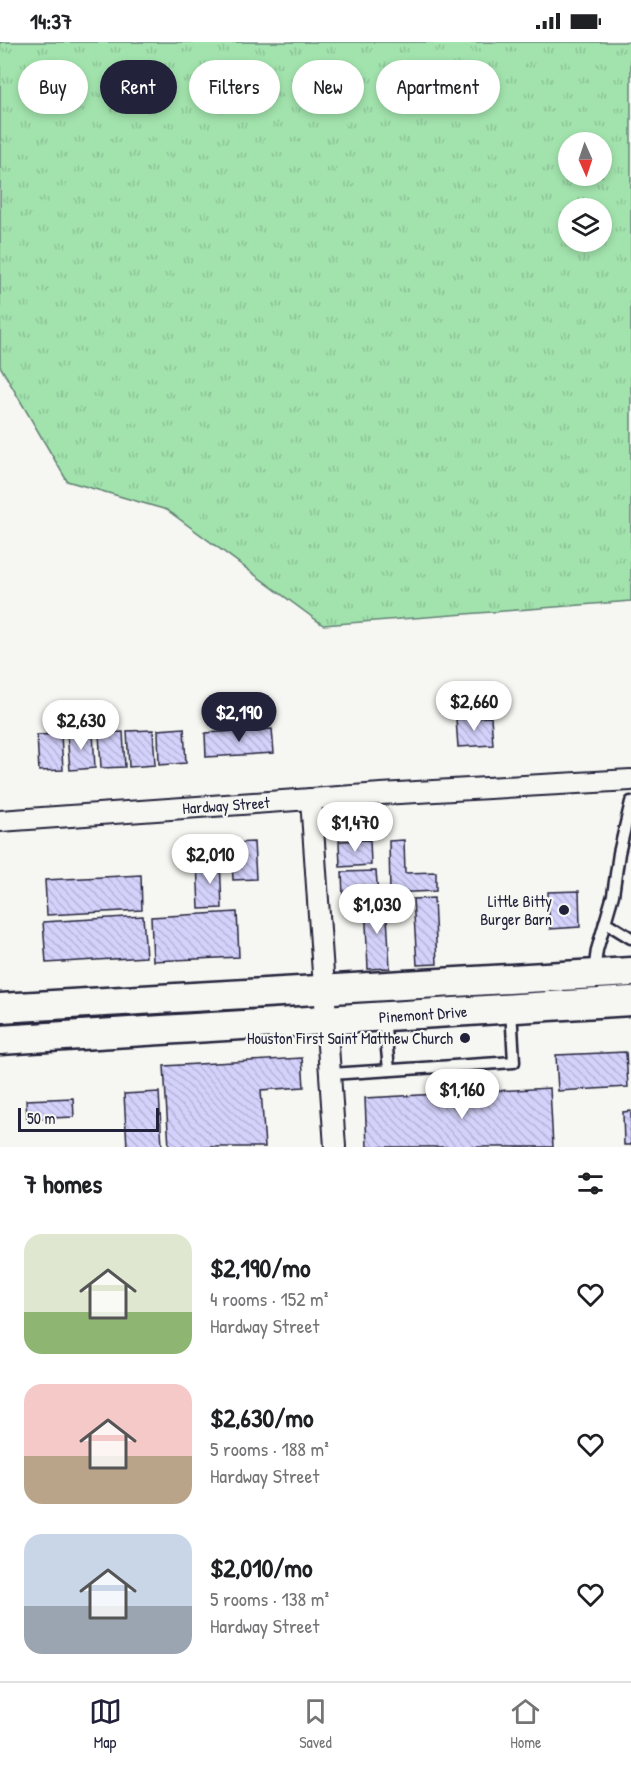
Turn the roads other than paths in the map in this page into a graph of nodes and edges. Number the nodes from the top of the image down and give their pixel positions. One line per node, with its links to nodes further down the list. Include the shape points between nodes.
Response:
1 (631, 780): 2 (street, Hardway Street)
2 (311, 799): 4 (street, Hardway Street); 9 (street)
3 (631, 802): 5 (lane)
4 (0, 821)
5 (605, 922): 6 (lane); 8 (lane)
6 (631, 938)
7 (631, 972): 8 (main road, Pinemont Drive)
8 (594, 974): 9 (main road, Pinemont Drive); 11 (main road)
9 (326, 989): 12 (main road, Pinemont Drive); 16 (street)
10 (631, 1001): 11 (main road, Pinemont Drive)
11 (596, 1003): 14 (main road, Pinemont Drive)
12 (68, 1004): 13 (main road, Pinemont Drive); 17 (main road)
13 (0, 1008)
14 (510, 1009): 15 (main road, Pinemont Drive); 19 (lane, via 514,1062)
15 (384, 1017): 16 (main road, Pinemont Drive); 19 (lane)
16 (328, 1020): 17 (main road, Pinemont Drive); 20 (street)
17 (69, 1036): 18 (main road, Pinemont Drive)
18 (0, 1040)
19 (389, 1071): 20 (lane)
20 (331, 1074): 21 (street)
21 (335, 1147)

